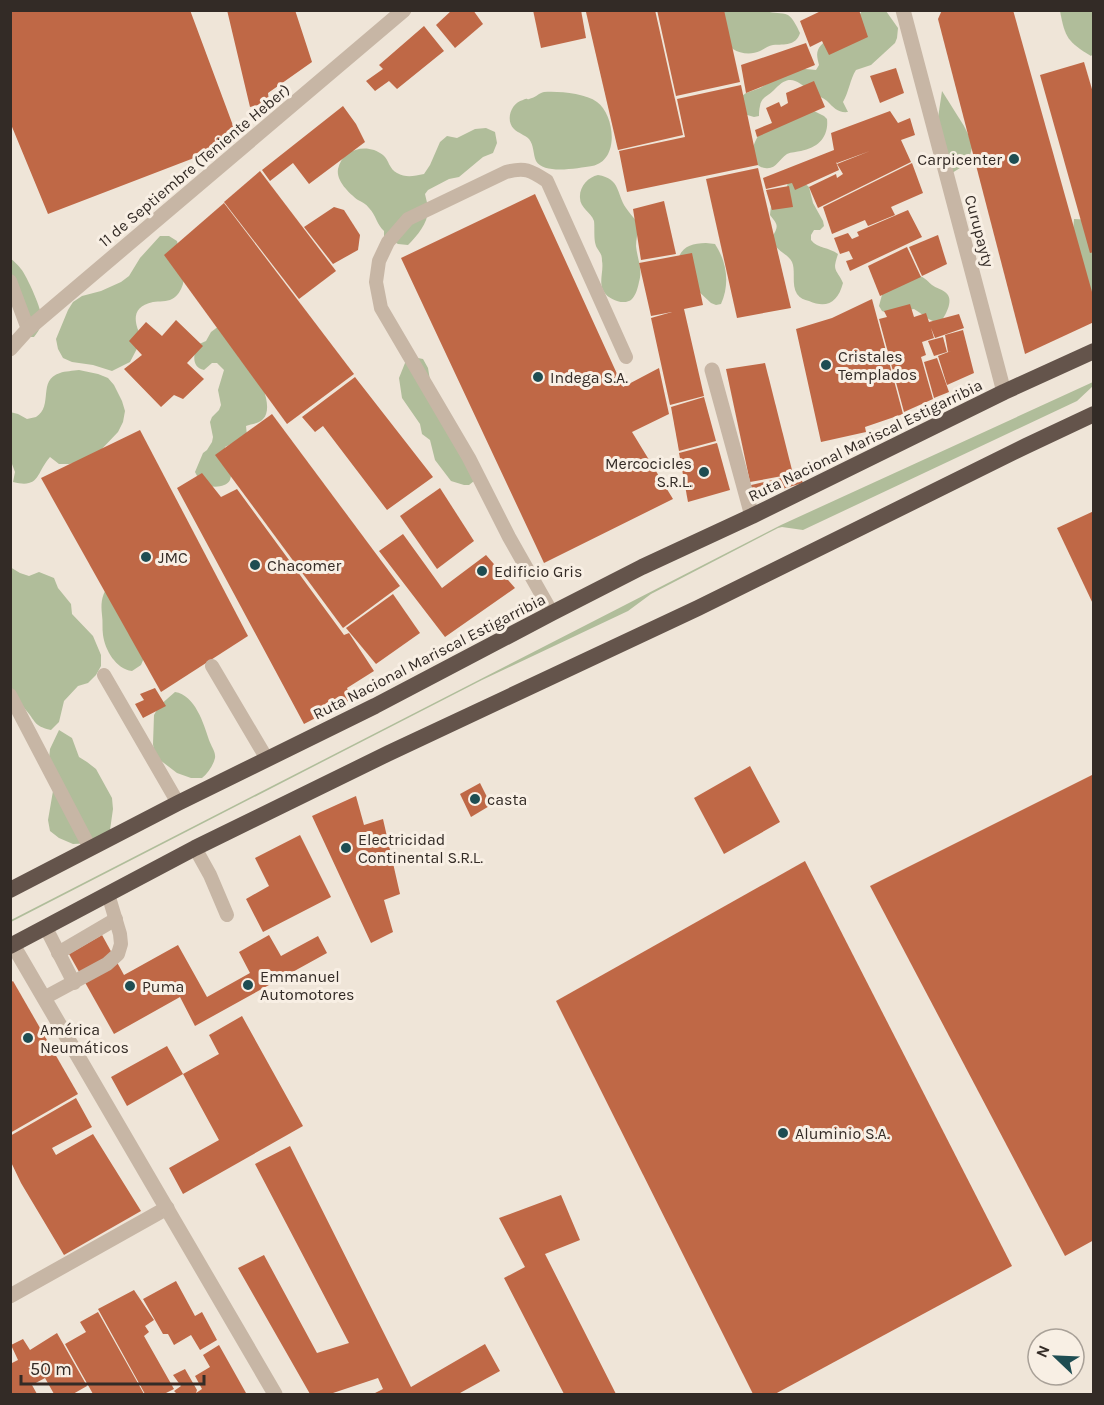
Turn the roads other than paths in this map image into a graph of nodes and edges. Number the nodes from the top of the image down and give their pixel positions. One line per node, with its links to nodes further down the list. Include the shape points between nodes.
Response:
1 (404, 10): 4 (street, 11 de Septiembre (Teniente Heber))
2 (903, 10): 9 (street, Curupayty)
3 (10, 281): 4 (lane)
4 (28, 329): 5 (street, 11 de Septiembre (Teniente Heber))
5 (10, 349)
6 (1094, 351): 9 (highway, Ruta Nacional Mariscal Estigarribia)
7 (626, 357): 12 (lane, via 547,181 534,173 520,169 506,172 408,219 388,242 379,261 376,282 381,308 470,458)
8 (712, 370): 11 (street)
9 (1004, 392): 11 (highway, Ruta Nacional Mariscal Estigarribia)
10 (1094, 414): 18 (highway)
11 (752, 516): 12 (highway, Ruta Nacional Mariscal Estigarribia)
12 (552, 613): 16 (highway, Ruta Nacional Mariscal Estigarribia)
13 (212, 666): 16 (lane)
14 (104, 675): 17 (lane)
15 (10, 694): 19 (lane)
16 (267, 759): 17 (highway, Ruta Nacional Mariscal Estigarribia)
17 (178, 803): 19 (highway, Ruta Nacional Mariscal Estigarribia)
18 (195, 848): 21 (highway); 22 (lane)
19 (90, 849): 20 (highway, Ruta Nacional Mariscal Estigarribia)
20 (10, 890)
21 (108, 894): 23 (lane); 24 (highway)
22 (227, 915)
23 (116, 919): 26 (lane); 27 (lane, via 121,944 118,954)
24 (46, 927): 25 (highway); 26 (lane)
25 (12, 946): 28 (street)
26 (58, 952): 27 (lane)
27 (74, 983): 28 (lane)
28 (44, 998): 29 (street)
29 (166, 1209): 30 (street); 31 (street)
30 (10, 1296)
31 (275, 1395)

